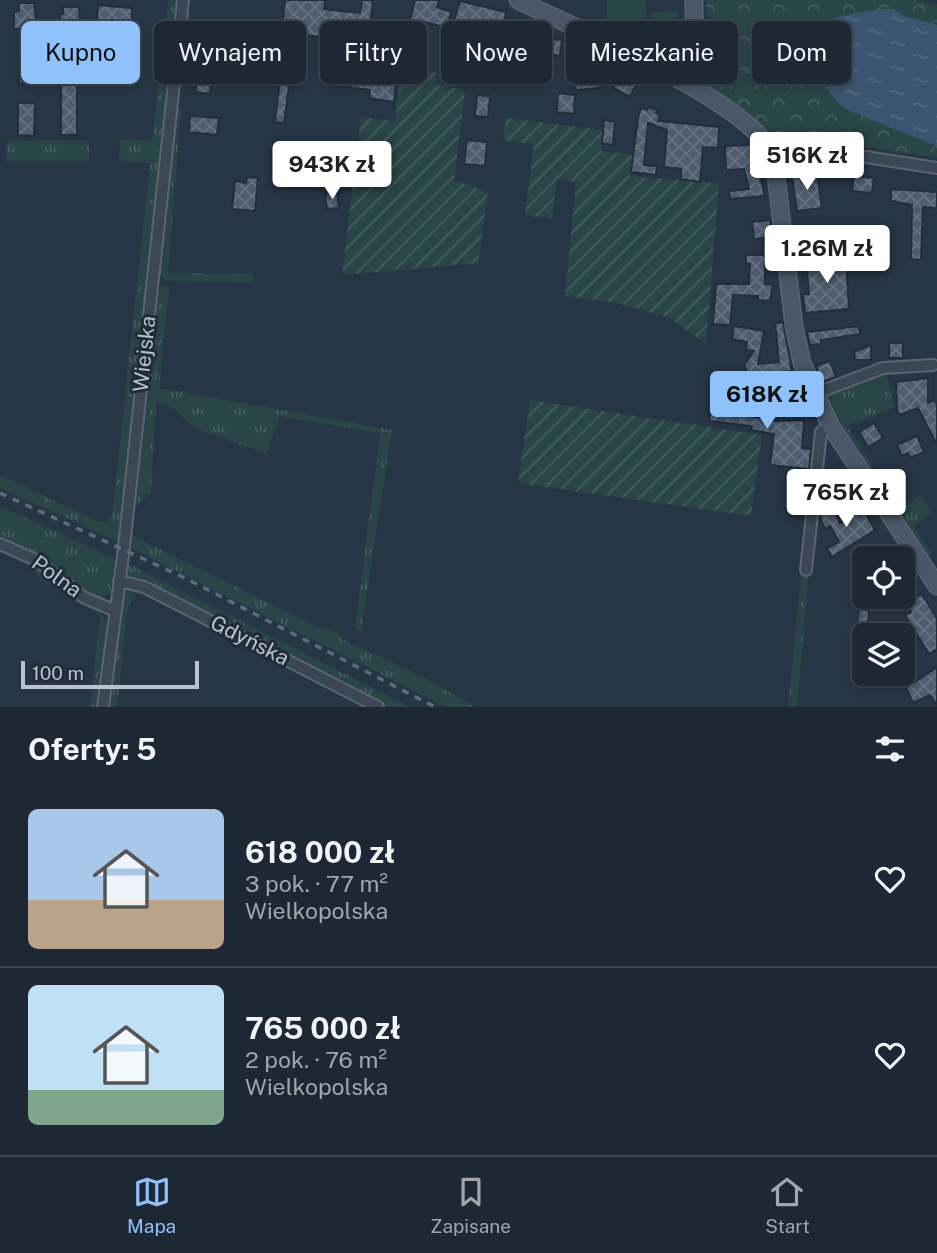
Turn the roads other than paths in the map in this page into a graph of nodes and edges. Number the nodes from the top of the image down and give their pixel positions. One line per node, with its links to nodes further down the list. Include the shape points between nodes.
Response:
1 (183, 0): 12 (street, Wiejska)
2 (518, 0): 4 (street)
3 (694, 0): 4 (street)
4 (695, 88): 5 (street, via 748,124)
5 (772, 152): 6 (street, via 803,147); 8 (street, via 794,326)
6 (937, 168)
7 (933, 365): 8 (street, via 884,368)
8 (814, 394): 9 (street)
9 (830, 425): 11 (street, via 821,432); 13 (street)
10 (0, 544): 14 (street, Polna, via 29,555 83,597)
11 (806, 570)
12 (119, 581): 14 (street, Wiejska); 16 (street, Gdyńska, via 156,593)
13 (937, 586)
14 (113, 610): 15 (street, Wiejska)
15 (103, 707)
16 (379, 707)

